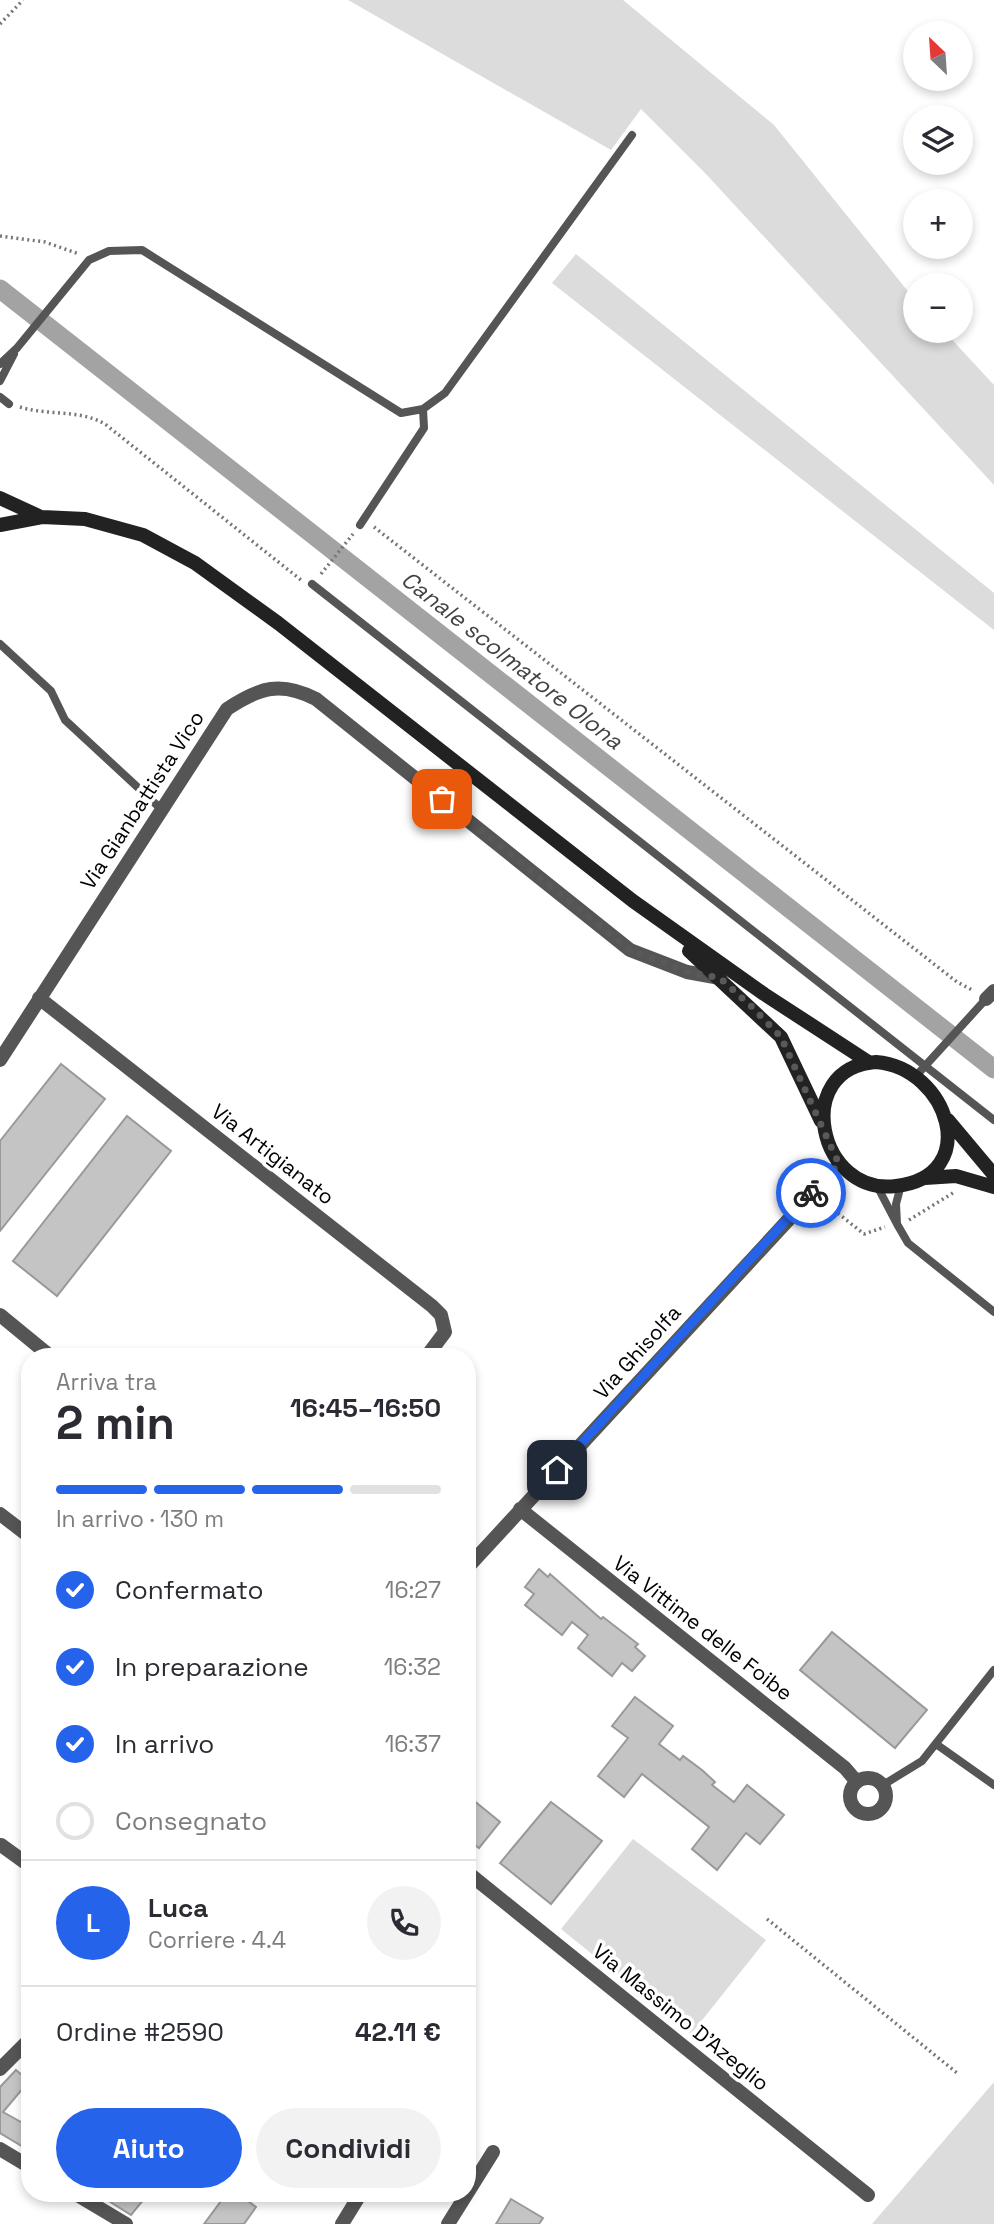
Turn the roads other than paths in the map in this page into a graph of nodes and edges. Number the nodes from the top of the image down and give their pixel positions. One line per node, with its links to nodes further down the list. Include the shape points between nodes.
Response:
1 (632, 135): 7 (lane, via 445,393)
2 (17, 348): 3 (lane); 4 (lane); 7 (lane, via 89,260 108,251 142,250 401,413)
3 (0, 364)
4 (0, 381)
5 (0, 397): 6 (lane)
6 (9, 404)
7 (423, 409): 11 (lane, via 424,428)
8 (0, 498): 9 (main road)
9 (42, 517): 10 (main road); 15 (main road, via 113,525 143,535 195,563 278,622)
10 (0, 525)
11 (360, 525)
12 (312, 584): 21 (lane)
13 (0, 644): 14 (lane, via 51,691 65,720)
14 (160, 808): 16 (street, Via Gianbattista Vico, via 228,709 247,695 271,687 296,689 316,699 630,950 687,972); 18 (street, Via Gianbattista Vico)
15 (633, 901): 16 (main road); 20 (main road)
16 (720, 978): 24 (main road, via 781,1037)
17 (990, 995): 21 (lane)
18 (40, 998): 19 (street, Via Gianbattista Vico); 35 (street, Via Artigianato, via 432,1306 441,1315 445,1332)
19 (0, 1060)
20 (870, 1063): 21 (main road); 24 (main road, via 837,1081 827,1095)
21 (920, 1072): 22 (main road); 23 (lane)
22 (948, 1120): 26 (main road); 27 (main road, via 948,1143 941,1163)
23 (994, 1120)
24 (821, 1121): 25 (main road)
25 (839, 1164): 28 (main road); 36 (street, Via Ghisolfa)
26 (994, 1175)
27 (925, 1178): 29 (main road); 30 (main road, via 956,1176)
28 (876, 1184): 29 (main road); 31 (lane)
29 (901, 1185): 31 (lane)
30 (994, 1187)
31 (897, 1224): 32 (lane, via 908,1243)
32 (994, 1312)
33 (0, 1315): 34 (street)
34 (40, 1348)
35 (433, 1348)
36 (520, 1509): 39 (street, Via Ghisolfa); 42 (street, Via Vittime delle Foibe)
37 (0, 1514): 38 (street)
38 (21, 1530)
39 (476, 1558)
40 (994, 1670): 41 (lane)
41 (936, 1744): 43 (lane, via 922,1761); 44 (lane)
42 (857, 1782): 43 (street, via 868,1778); 43 (street, via 850,1792 852,1804 867,1814 882,1807)
43 (883, 1785)
44 (994, 1785)
45 (1, 1845): 46 (street)
46 (21, 1859)
47 (476, 1879): 54 (street, Via Massimo D'Azeglio)
48 (21, 2048): 49 (street)
49 (0, 2069)
50 (0, 2149): 52 (street)
51 (493, 2152): 53 (street)
52 (21, 2162)
53 (476, 2179)
54 (868, 2195)
55 (89, 2202): 58 (street)
56 (355, 2202): 59 (street)
57 (462, 2202): 60 (street)
58 (126, 2224)
59 (341, 2224)
60 (448, 2224)

